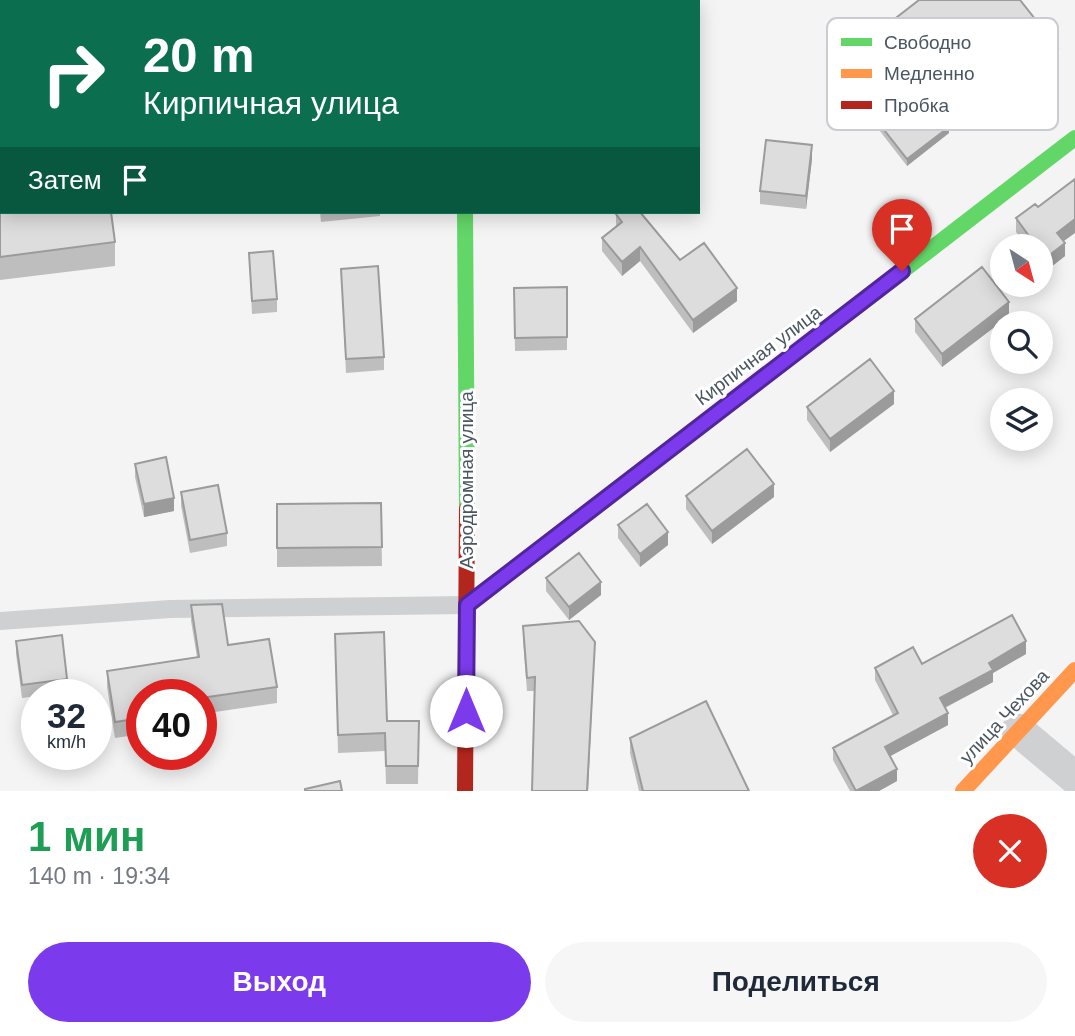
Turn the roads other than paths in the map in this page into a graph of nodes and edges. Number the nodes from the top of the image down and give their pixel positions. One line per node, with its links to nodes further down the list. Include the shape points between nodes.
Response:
1 (1075, 138): 3 (street, Кирпичная улица)
2 (465, 214): 3 (street, Аэродромная улица)
3 (467, 605): 4 (lane, via 170,609); 8 (street, Аэродромная улица)
4 (0, 621)
5 (1075, 670): 6 (street, улица Чехова)
6 (1018, 730): 7 (street); 9 (street, улица Чехова)
7 (1075, 778)
8 (465, 791)
9 (963, 791)

